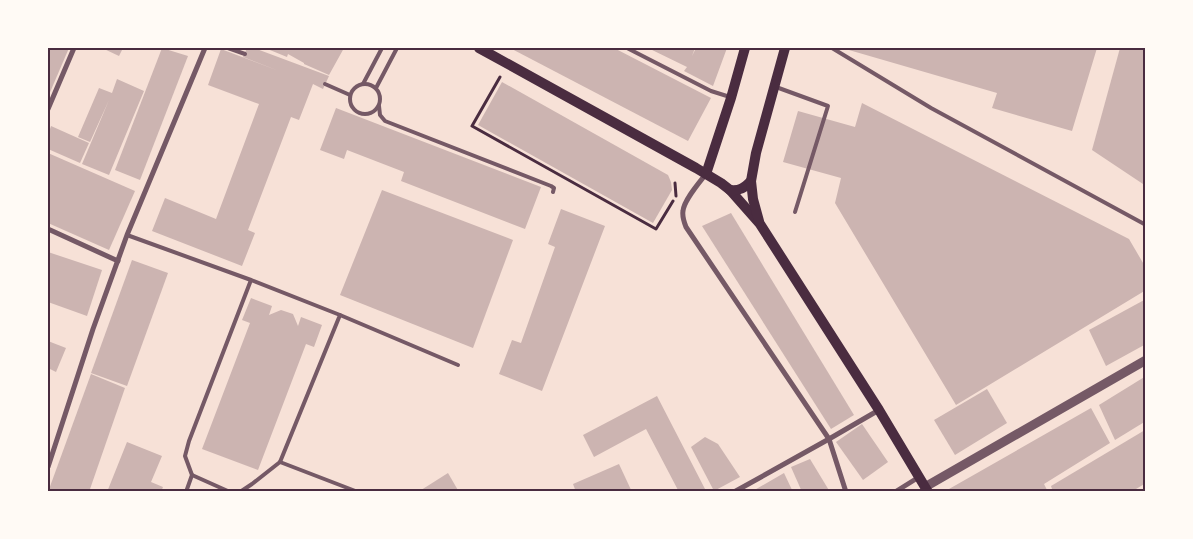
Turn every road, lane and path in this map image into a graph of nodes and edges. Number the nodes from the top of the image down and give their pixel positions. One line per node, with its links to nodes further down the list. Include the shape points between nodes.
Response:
1 (74, 48): 20 (street)
2 (205, 48): 30 (street)
3 (228, 48): 11 (lane)
4 (382, 48): 14 (lane)
5 (397, 48): 16 (lane)
6 (483, 48): 21 (main road)
7 (627, 48): 18 (lane)
8 (745, 48): 18 (main road)
9 (785, 48): 15 (main road)
10 (832, 48): 28 (lane, via 931,108)
11 (245, 54)
12 (500, 77): 23 (path, via 472,126 656,229 676,195)
13 (325, 84): 17 (lane)
14 (363, 84): 16 (lane); 17 (lane, via 353,89)
15 (774, 87): 22 (main road); 26 (lane, via 828,106)
16 (376, 88): 19 (lane)
17 (350, 95): 19 (lane, via 352,107 357,112 367,114)
18 (731, 98): 21 (main road)
19 (379, 106): 25 (lane, via 384,121 552,186)
20 (48, 109)
21 (706, 174): 24 (main road); 37 (street, via 683,210 686,227)
22 (751, 181): 24 (main road, via 745,187); 27 (main road, via 752,199)
23 (675, 183)
24 (730, 190): 27 (main road)
25 (553, 192)
26 (795, 212)
27 (760, 224): 36 (main road)
28 (1146, 225)
29 (48, 229): 31 (street)
30 (127, 236): 31 (street); 32 (lane)
31 (118, 261): 39 (street)
32 (251, 280): 33 (lane); 40 (lane, via 189,441 185,456)
33 (340, 315): 35 (lane); 38 (lane)
34 (1146, 360): 42 (street)
35 (458, 365)
36 (879, 410): 37 (street); 41 (main road)
37 (829, 439): 47 (street); 48 (street)
38 (280, 462): 45 (lane); 46 (lane)
39 (48, 467)
40 (192, 475): 43 (lane); 44 (lane)
41 (919, 477): 42 (main road); 49 (street)
42 (927, 489)
43 (186, 492)
44 (230, 492)
45 (240, 492)
46 (358, 492)
47 (734, 492)
48 (846, 492)
49 (895, 492)

